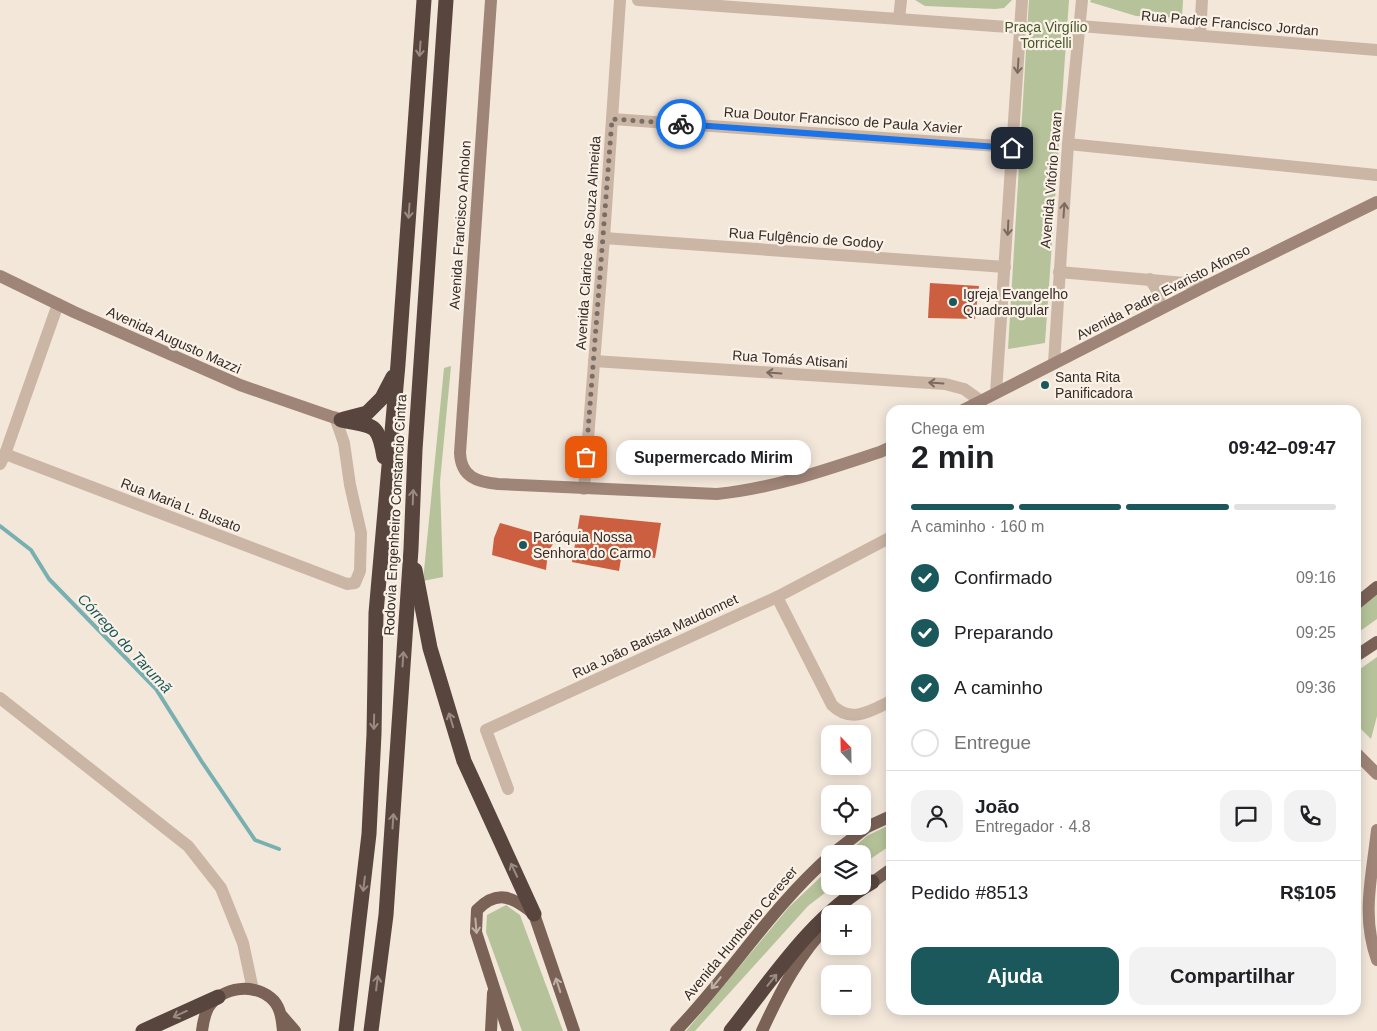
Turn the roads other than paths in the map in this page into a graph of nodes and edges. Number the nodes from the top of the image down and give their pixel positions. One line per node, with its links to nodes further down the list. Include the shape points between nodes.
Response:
1 (424, 0): 29 (highway, Rodovia Engenheiro Constancio Cintra, one-way to 29)
2 (446, 0): 40 (highway, Rodovia Engenheiro Constancio Cintra, one-way to 2, via 415,440)
3 (491, 0): 37 (street, Avenida Francisco Anholon, via 460,462 470,477 482,482)
4 (620, 0): 15 (street, Avenida Clarice de Souza Almeida)
5 (638, 0): 10 (street)
6 (901, 0): 10 (street)
7 (1022, 0): 12 (street)
8 (1082, 0): 11 (street, Avenida Vitório Pavan)
9 (1202, 0): 13 (street)
10 (899, 18): 12 (street)
11 (1080, 26): 13 (street, Rua Padre Francisco Jordan); 16 (street, Avenida Vitório Pavan)
12 (1020, 28): 17 (street, one-way to 17)
13 (1200, 35): 14 (street, Rua Padre Francisco Jordan)
14 (1377, 50)
15 (612, 119): 17 (street, Rua Doutor Francisco de Paula Xavier); 20 (street, Avenida Clarice de Souza Almeida)
16 (1068, 144): 18 (street); 22 (street, Avenida Vitório Pavan, one-way to 16)
17 (1012, 148): 21 (street, one-way to 21)
18 (1377, 175)
19 (1377, 202): 25 (street, Avenida Padre Evaristo Afonso)
20 (604, 238): 21 (street, Rua Fulgêncio de Godoy); 28 (street, Avenida Clarice de Souza Almeida)
21 (1005, 267): 31 (street)
22 (1059, 272): 24 (street); 30 (street, Avenida Vitório Pavan)
23 (0, 276): 26 (street, Avenida Augusto Mazzi)
24 (1150, 279): 25 (street); 27 (street, via 1160,295)
25 (1208, 285): 27 (street, Avenida Padre Evaristo Afonso)
26 (58, 304): 34 (street, Avenida Augusto Mazzi, via 240,385); 36 (street)
27 (1157, 311): 30 (street, Avenida Padre Evaristo Afonso)
28 (594, 361): 32 (street, Rua Tomás Atisani, one-way to 28, via 964,389 945,384); 37 (street, Avenida Clarice de Souza Almeida)
29 (398, 364): 34 (highway, via 382,398 367,413); 38 (highway, Rodovia Engenheiro Constancio Cintra)
30 (1054, 364): 31 (street, Avenida Padre Evaristo Afonso)
31 (996, 392): 32 (street, Avenida Padre Evaristo Afonso)
32 (981, 401): 33 (street, Avenida Padre Evaristo Afonso)
33 (973, 405)
34 (338, 419): 36 (street, Rua Maria L. Busato, via 361,533 360,571 355,582 347,584); 38 (highway, via 374,428 381,436)
35 (886, 453): 37 (street, via 750,491 717,494)
36 (3, 459)
37 (584, 489)
38 (386, 507): 66 (highway, Rodovia Engenheiro Constancio Cintra, one-way to 66, via 376,614 369,834)
39 (886, 540): 42 (street, Rua João Batista Maudonnet)
40 (411, 549): 58 (highway, one-way to 40, via 464,761 430,648); 71 (highway, Rodovia Engenheiro Constancio Cintra, one-way to 40, via 386,915)
41 (1377, 587): 43 (main road)
42 (776, 597): 47 (street, via 832,705 851,716); 50 (street, Rua João Batista Maudonnet, via 486,730)
43 (1361, 600)
44 (1377, 642): 45 (main road)
45 (1361, 653)
46 (0, 698): 62 (street, via 188,846 221,888 242,943)
47 (886, 703)
48 (1361, 758): 49 (street)
49 (1377, 774)
50 (508, 789)
51 (886, 818): 53 (main road, Avenida Humberto Cereser, via 867,827)
52 (1377, 830): 60 (street, via 1367,915 1370,942)
53 (844, 845)
54 (821, 864): 76 (main road, Avenida Humberto Cereser, one-way to 76, via 769,918)
55 (886, 872): 56 (main road)
56 (872, 882): 57 (main road); 77 (highway, one-way to 56, via 812,930 837,905)
57 (849, 905)
58 (534, 914): 61 (main road, one-way to 61, via 518,901 505,897 483,903 477,910 476,932); 64 (main road, one-way to 58)
59 (821, 933): 78 (main road, via 796,965)
60 (1377, 960)
61 (494, 983): 72 (main road); 73 (main road)
62 (253, 990): 63 (main road, via 241,988); 65 (main road, via 274,1002)
63 (218, 997): 67 (highway, one-way to 67); 68 (main road, via 209,1007)
64 (566, 1008): 74 (main road); 75 (main road)
65 (282, 1016): 69 (main road); 70 (main road)
66 (346, 1030)
67 (143, 1031)
68 (202, 1031)
69 (283, 1031)
70 (295, 1031)
71 (371, 1031)
72 (491, 1031)
73 (508, 1031)
74 (574, 1031)
75 (584, 1031)
76 (676, 1031)
77 (731, 1031)
78 (762, 1031)

